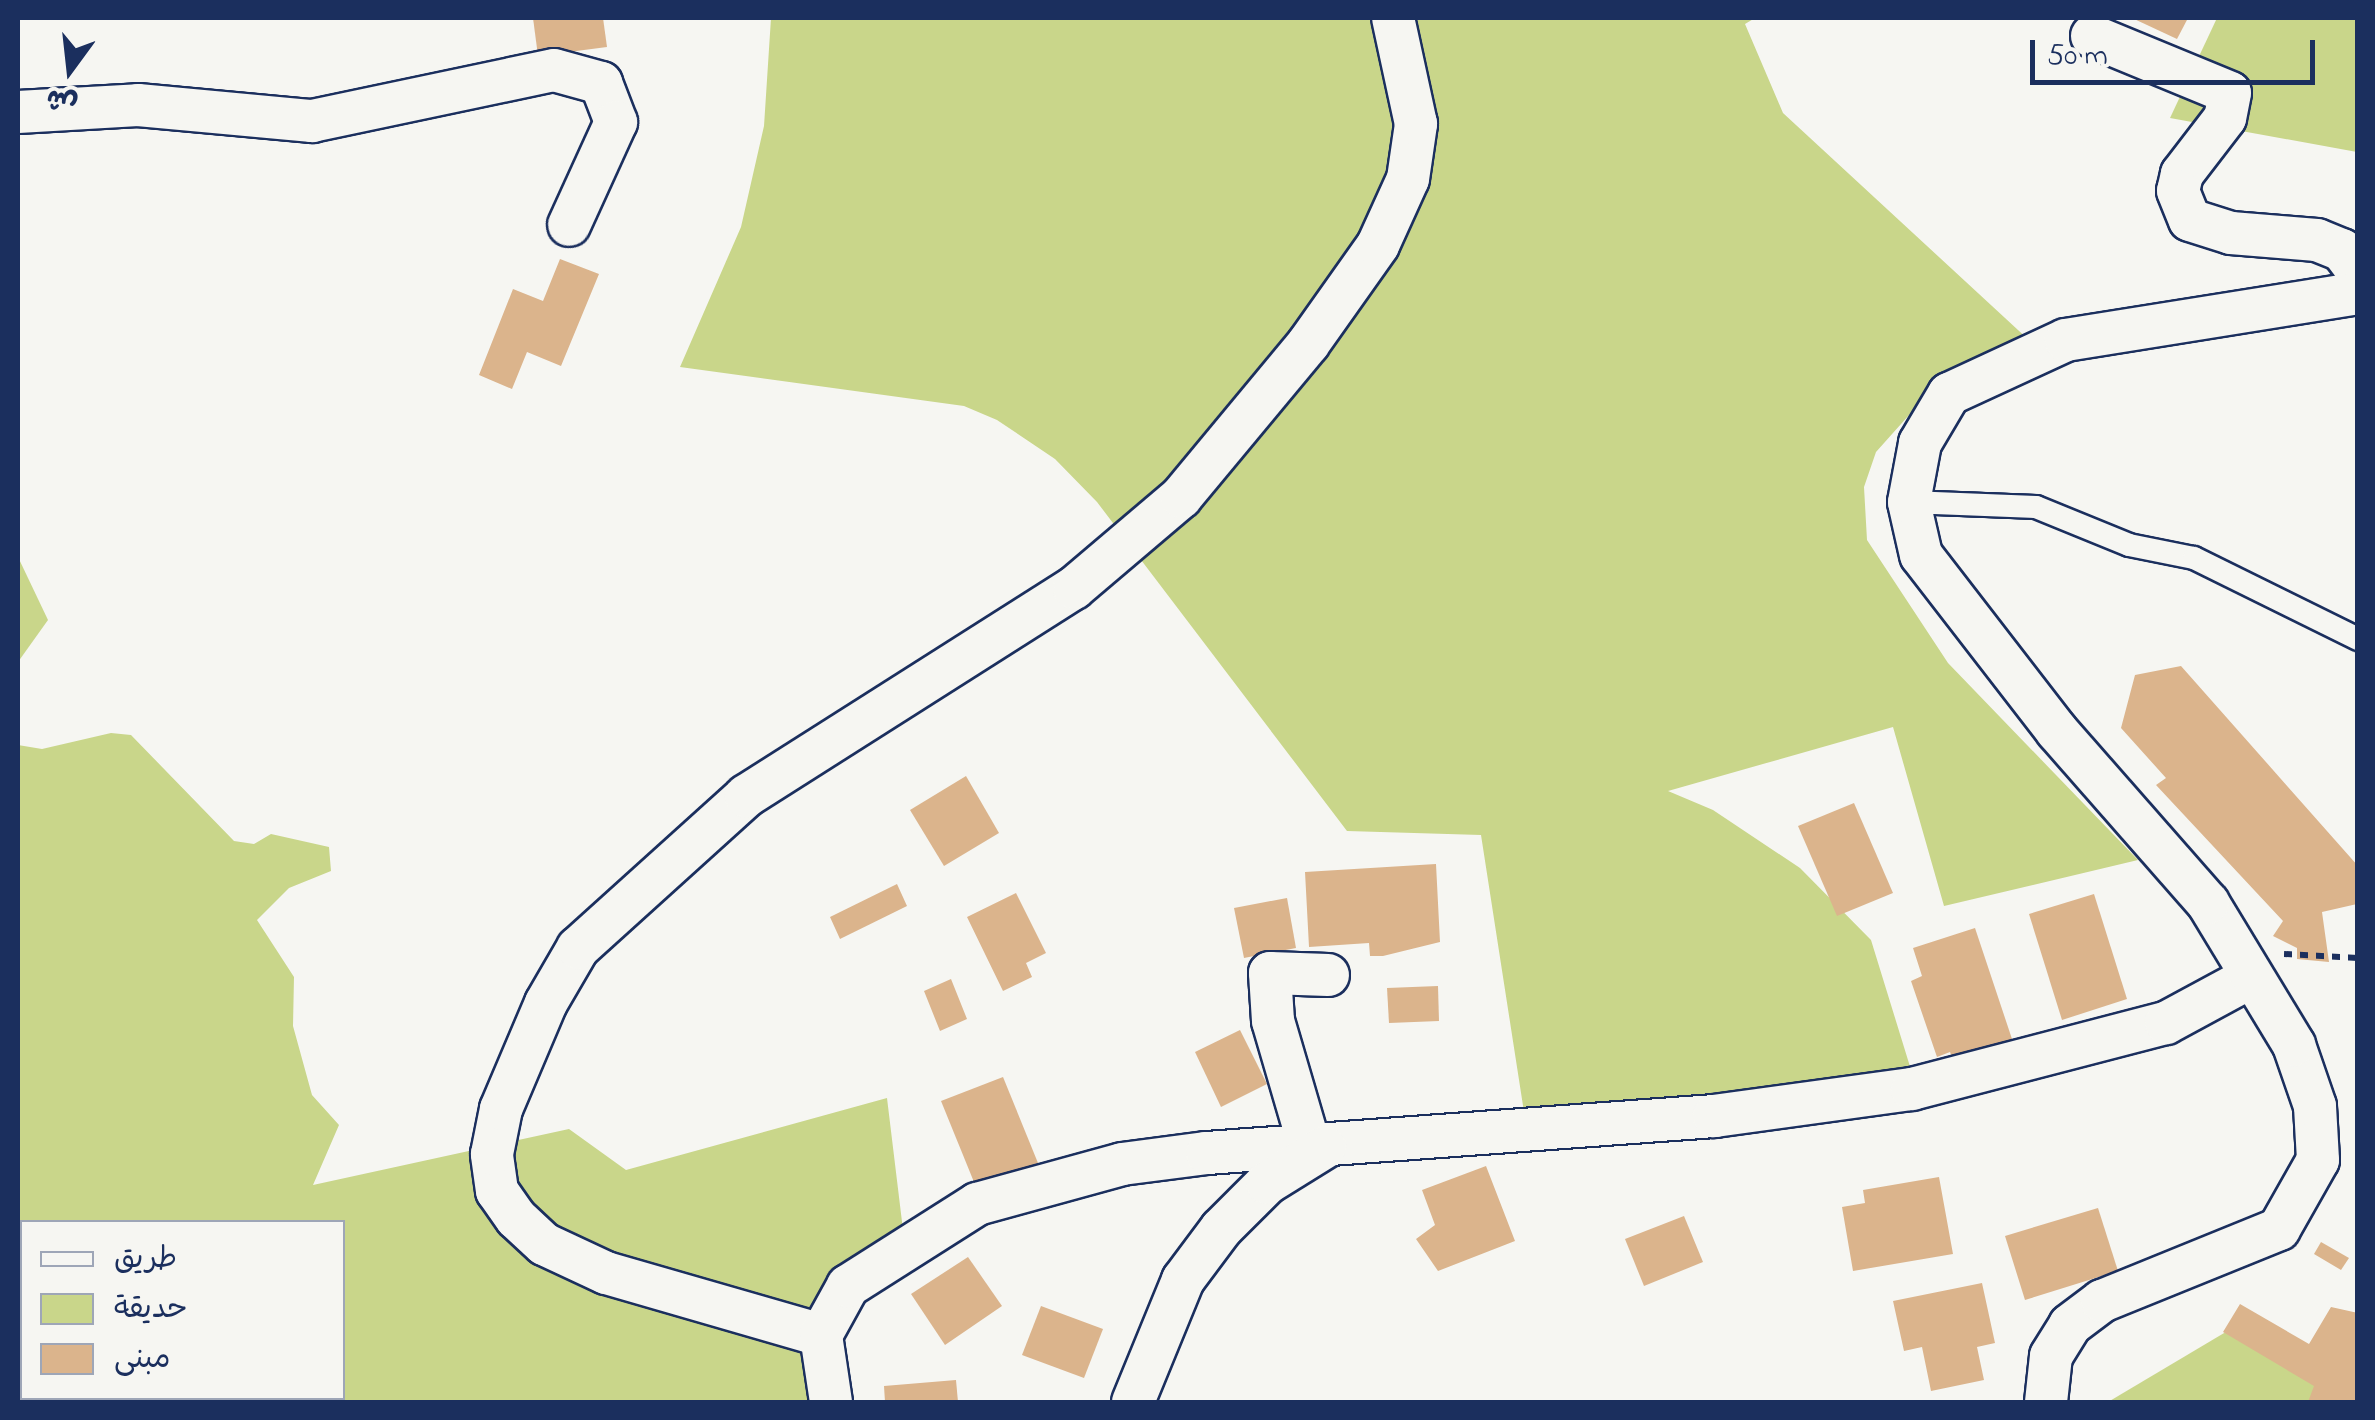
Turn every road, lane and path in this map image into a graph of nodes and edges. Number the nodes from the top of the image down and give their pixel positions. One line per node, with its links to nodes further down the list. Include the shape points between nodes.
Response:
1 (1393, 18): 13 (street, via 1416,124 1408,178 1378,245 1308,344 1182,497 1074,588 746,796 578,948 546,1002 501,1109 492,1154 497,1191 516,1218 544,1244 606,1273)
2 (2092, 36): 5 (street, via 2230,93 2225,118 2182,174 2178,192 2190,220 2231,233 2317,240 2342,250)
3 (18, 112): 4 (street, via 138,105 312,121 554,70 601,83 616,122)
4 (569, 225)
5 (2358, 271)
6 (2358, 293): 7 (street, via 2066,340 1993,368 1949,394 1920,443)
7 (1909, 502): 8 (lane, via 2036,506 2129,545 2194,558); 11 (street, via 1921,555 1956,607 2208,903)
8 (2358, 640)
9 (2358, 958): 11 (path, via 2285,954)
10 (1328, 974): 12 (street, via 1270,973 1273,1021)
11 (2250, 978): 12 (street, via 2166,1023 1912,1089 1714,1116); 16 (street, via 2294,1045 2315,1106 2318,1160 2299,1204 2280,1230 2102,1301 2070,1325 2051,1356)
12 (1321, 1143): 13 (street, via 1122,1164 977,1204 848,1286); 15 (street, via 1221,1229 1183,1280)
13 (820, 1335): 14 (street)
14 (830, 1402)
15 (1132, 1402)
16 (2046, 1402)

